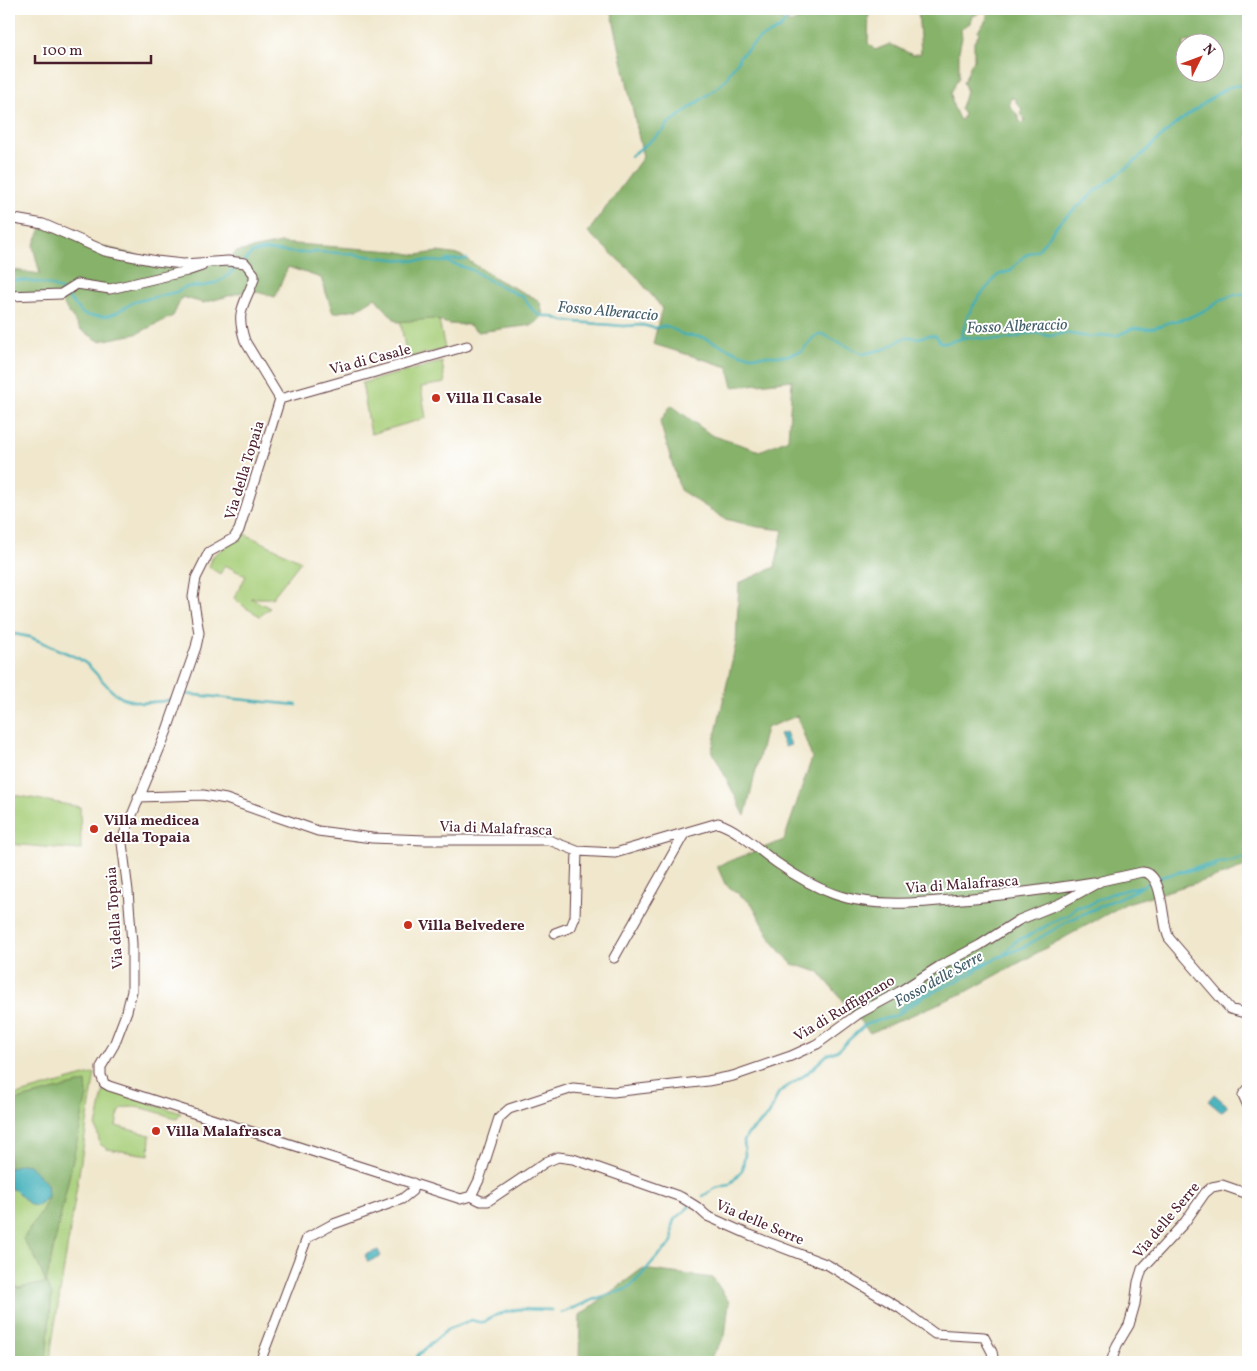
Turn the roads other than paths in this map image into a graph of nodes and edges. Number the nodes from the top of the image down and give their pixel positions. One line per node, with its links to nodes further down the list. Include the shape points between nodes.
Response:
1 (9, 218): 2 (street, via 44,224 106,250 168,263)
2 (213, 262): 3 (street, via 187,272 110,289 77,284 64,292); 5 (street, via 245,263 254,274 239,315 242,332)
3 (9, 296)
4 (467, 346): 5 (street, Via di Casale)
5 (280, 398): 6 (street, Via della Topaia, via 239,530 234,538 209,552 196,578 193,597 199,633 196,647 166,733)
6 (138, 797): 8 (street, Via di Malafrasca, via 203,795 226,799 318,831 372,838 549,840); 15 (street, Via della Topaia, via 122,843 132,944 132,991 127,1011 102,1067 100,1074 104,1083)
7 (684, 834): 8 (street, Via di Malafrasca, via 615,854); 9 (street, Via di Malafrasca, via 718,823 808,882 834,894 862,900 920,903); 11 (street)
8 (577, 851): 10 (street, via 575,917 571,927)
9 (1101, 881): 12 (street, Via di Ruffignano, via 1137,872 1146,872 1155,880 1163,906 1166,934 1230,1009); 17 (street, Via di Ruffignano, via 1061,903 1019,920 858,1014 816,1044 791,1056 708,1081 613,1092 573,1088 509,1109 499,1118)
10 (555, 933)
11 (614, 958)
12 (1248, 1014)
13 (1248, 1090): 14 (street, via 1243,1095)
14 (1248, 1106)
15 (413, 1183): 17 (street, via 461,1199); 18 (street, via 412,1191 402,1199 331,1225 307,1238)
16 (1248, 1194): 20 (street, Via delle Serre, via 1222,1185 1212,1187 1142,1268 1129,1325)
17 (471, 1196): 19 (street, Via delle Serre, via 488,1201 546,1162 558,1157 573,1159 681,1197 707,1216 828,1265 901,1309 935,1334 984,1337)
18 (260, 1362)
19 (994, 1362)
20 (1111, 1362)

